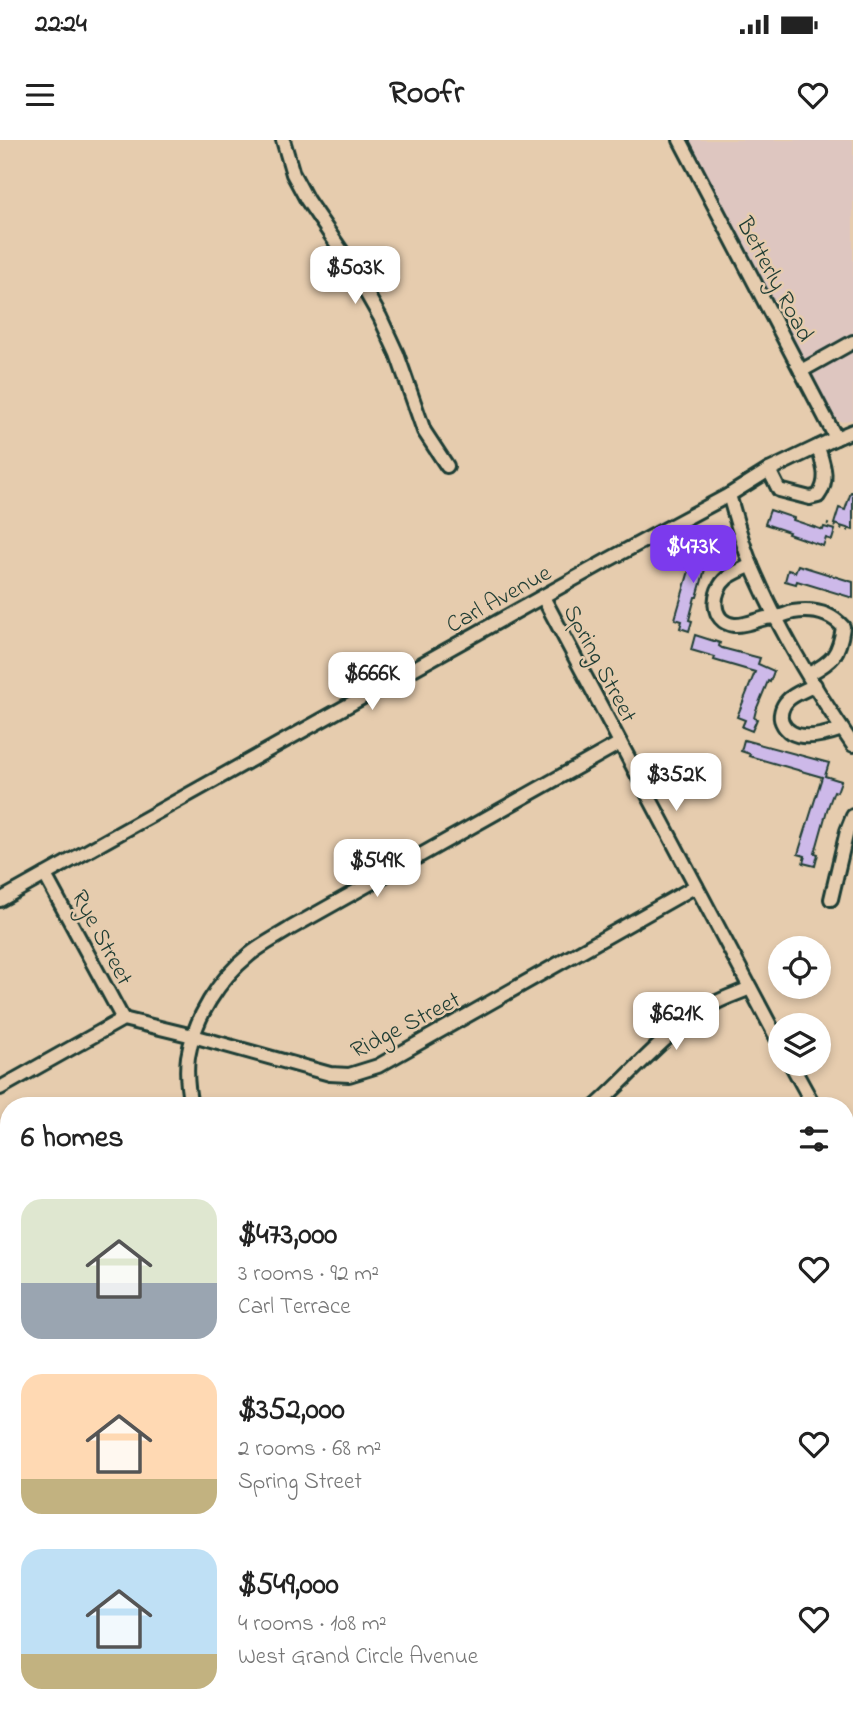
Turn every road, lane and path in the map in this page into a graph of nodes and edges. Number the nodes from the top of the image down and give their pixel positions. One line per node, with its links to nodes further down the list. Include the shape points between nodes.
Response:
1 (282, 140): 8 (street, via 307,200 380,317 424,431)
2 (680, 140): 4 (street, Betterly Road)
3 (853, 342): 4 (street)
4 (801, 372): 6 (street, Betterly Road)
5 (853, 431): 6 (street, Carl Avenue)
6 (836, 438): 7 (street, Carl Avenue)
7 (818, 447): 9 (street, Carl Avenue); 9 (street, via 825,474 818,496 779,489)
8 (447, 466)
9 (769, 470): 10 (street, Carl Avenue)
10 (729, 495): 13 (street); 14 (street, Carl Avenue)
11 (827, 524): 12 (path)
12 (853, 532)
13 (751, 565): 15 (street); 15 (street, via 726,578 715,610 736,625)
14 (543, 597): 18 (street, Spring Street); 21 (street, Carl Avenue)
15 (777, 617): 16 (street); 16 (street, via 808,610 826,613 843,627 828,664)
16 (812, 679): 17 (street); 17 (street, via 783,706 782,724 800,736 823,736)
17 (842, 729): 19 (street)
18 (620, 743): 22 (street, Spring Street); 28 (street, via 250,954 229,973)
19 (853, 745)
20 (853, 816): 23 (street)
21 (46, 875): 24 (street, Carl Avenue); 26 (street, Rye Street)
22 (696, 886): 25 (street, Spring Street); 28 (street, Ridge Street, via 379,1066 349,1075 330,1074)
23 (831, 899)
24 (0, 900)
25 (750, 988): 27 (street, Spring Street); 32 (street, via 690,1020)
26 (123, 1019): 28 (street, Ridge Street); 30 (street)
27 (768, 1022)
28 (193, 1036): 31 (street, via 188,1059)
29 (798, 1076): 33 (street)
30 (0, 1088)
31 (190, 1097)
32 (606, 1097)
33 (809, 1097)

